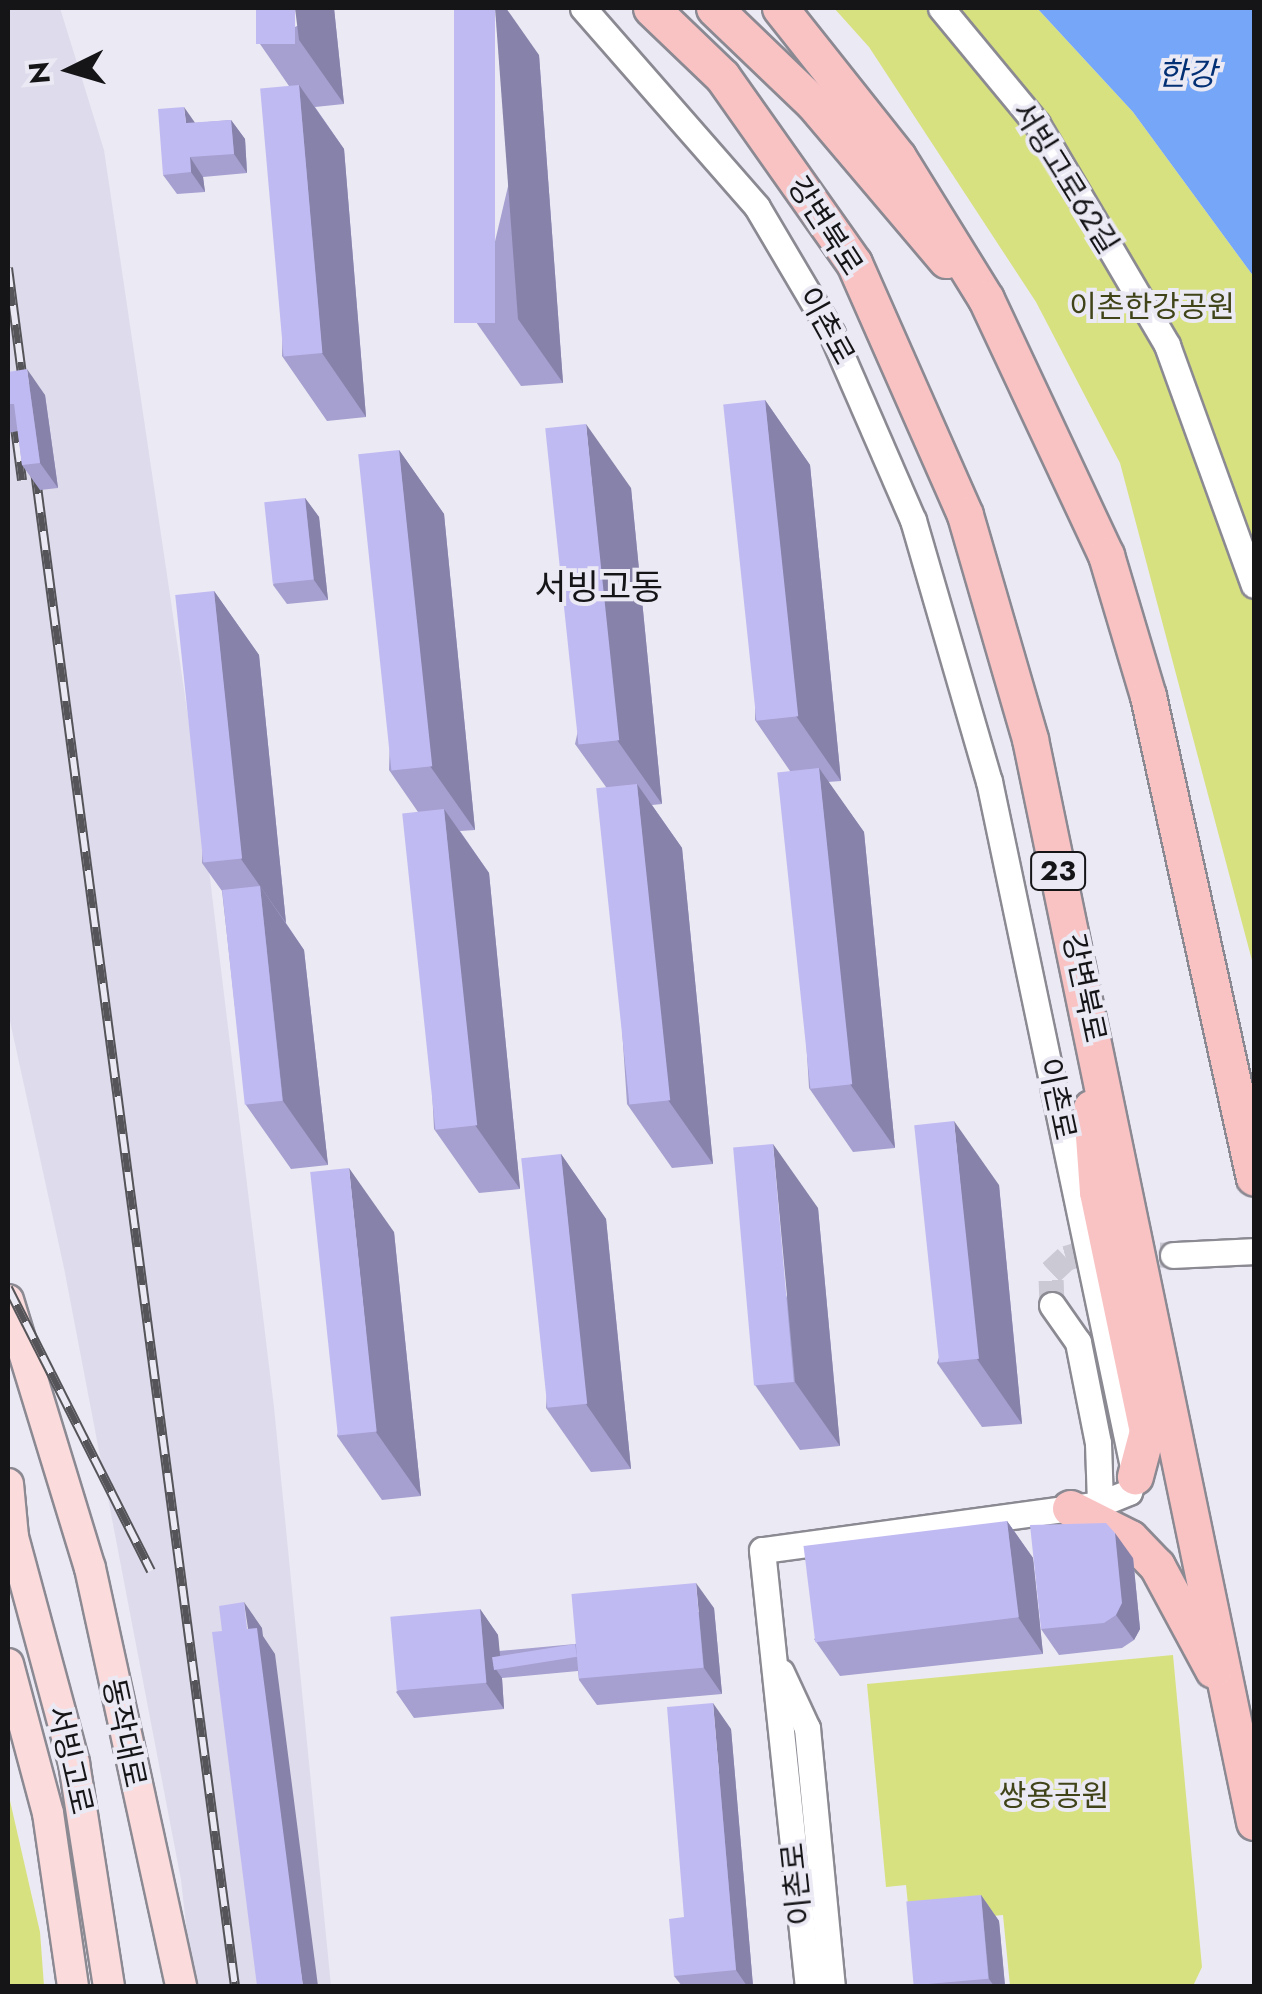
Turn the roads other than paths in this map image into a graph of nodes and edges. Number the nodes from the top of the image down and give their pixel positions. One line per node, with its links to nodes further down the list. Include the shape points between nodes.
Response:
1 (583, 8): 14 (street, 이촌로, via 757,207 832,334 913,520 989,781)
2 (651, 8): 8 (highway, 강변북로 / 23, via 722,76 854,263 965,515 1030,739)
3 (714, 8): 6 (highway, via 813,103 914,229)
4 (780, 8): 6 (highway, via 898,158)
5 (941, 8): 7 (street, 서빙고로62길, via 1036,124 1167,346)
6 (986, 300): 9 (highway, via 1106,555 1148,696)
7 (1254, 585)
8 (1081, 977): 14 (highway, via 1097,1192 1147,1430); 20 (highway, 강변북로 / 23)
9 (1254, 1177)
10 (1254, 1250): 11 (street)
11 (1172, 1255)
12 (8, 1300): 24 (main road, 동작대로, via 90,1568)
13 (1052, 1304): 16 (street, via 1078,1342 1098,1443)
14 (1135, 1476): 16 (street, via 1129,1492)
15 (8, 1484): 17 (main road, 서빙고로)
16 (1085, 1506): 18 (street, 이촌로, via 762,1550); 20 (highway, via 1157,1566)
17 (10, 1531): 23 (main road, 서빙고로, via 74,1763)
18 (772, 1654): 25 (street, via 768,1707); 26 (street, 이촌로); 27 (street, via 807,1728)
19 (10, 1672): 22 (main road, via 48,1812)
20 (1228, 1698): 21 (highway, 강변북로 / 23)
21 (1254, 1822)
22 (72, 1986)
23 (110, 1986)
24 (181, 1986)
25 (794, 1986)
26 (808, 1986)
27 (832, 1986)

